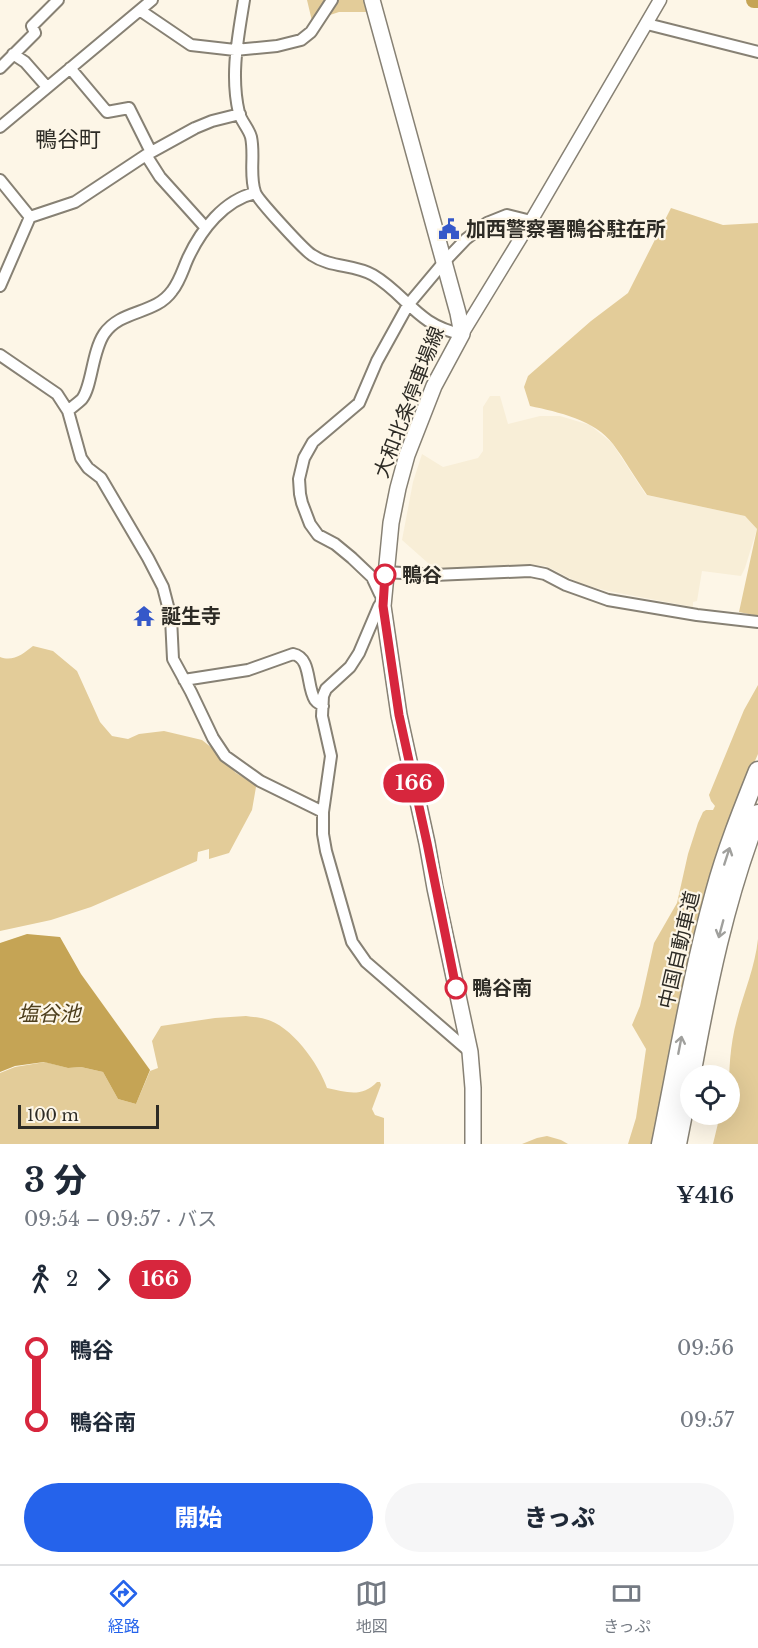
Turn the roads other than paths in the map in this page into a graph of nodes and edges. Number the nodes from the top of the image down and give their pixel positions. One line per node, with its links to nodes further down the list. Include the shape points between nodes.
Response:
1 (58, 0): 11 (street, via 32,26 34,33)
2 (152, 0): 7 (street)
3 (244, 0): 9 (street)
4 (332, 0): 9 (street, via 311,32 301,40)
5 (372, 0): 23 (main road, 大和北条停車場線)
6 (660, 0): 8 (street)
7 (141, 11): 9 (street, via 191,45); 13 (street)
8 (647, 24): 10 (street); 21 (street)
9 (236, 50): 15 (street)
10 (758, 52)
11 (13, 54): 12 (street); 14 (street)
12 (0, 68)
13 (70, 68): 14 (street); 17 (street, via 107,112 129,108)
14 (47, 87): 16 (street)
15 (240, 114): 17 (street, via 212,121); 19 (street, via 250,136)
16 (0, 127)
17 (148, 153): 20 (street, via 75,202); 22 (street, via 160,177)
18 (0, 180): 20 (street)
19 (255, 193): 22 (street, via 236,199); 25 (street, via 311,255 370,273)
20 (30, 217): 24 (street)
21 (531, 221): 23 (street, via 507,215 487,223); 26 (street)
22 (206, 228): 28 (street, via 171,293 153,308 118,319 104,334 86,391)
23 (444, 262): 25 (street); 26 (main road, 大和北条停車場線)
24 (0, 286)
25 (408, 305): 26 (street, via 445,331); 30 (street, via 377,361 362,399 313,442 304,458 300,479 302,503 310,524 318,535 335,544 372,577)
26 (462, 334): 29 (main road, 大和北条停車場線, via 434,386 407,455 391,523)
27 (0, 355): 28 (street, via 57,394)
28 (68, 411): 32 (street, via 81,458 101,478 163,587 171,618 172,659)
29 (386, 572): 30 (main road, 大和北条停車場線); 31 (street, via 545,574 608,600)
30 (383, 601): 33 (street, via 355,660 326,689); 37 (main road, 大和北条停車場線, via 399,715)
31 (758, 622)
32 (184, 680): 33 (street, via 248,670 293,654 304,662 315,700); 35 (street, via 225,756 260,781)
33 (323, 706): 35 (street, via 331,756)
34 (758, 771): 41 (highway, 中国自動車道, one-way to 34, via 715,891)
35 (323, 812): 37 (street, via 326,851 352,942 366,962)
36 (758, 814): 38 (highway, 中国自動車道, one-way to 38, via 731,891)
37 (470, 1052): 40 (main road, 大和北条停車場線)
38 (692, 1065)
39 (681, 1125): 42 (highway, 中国自動車道)
40 (473, 1144)
41 (661, 1144)
42 (677, 1144)

